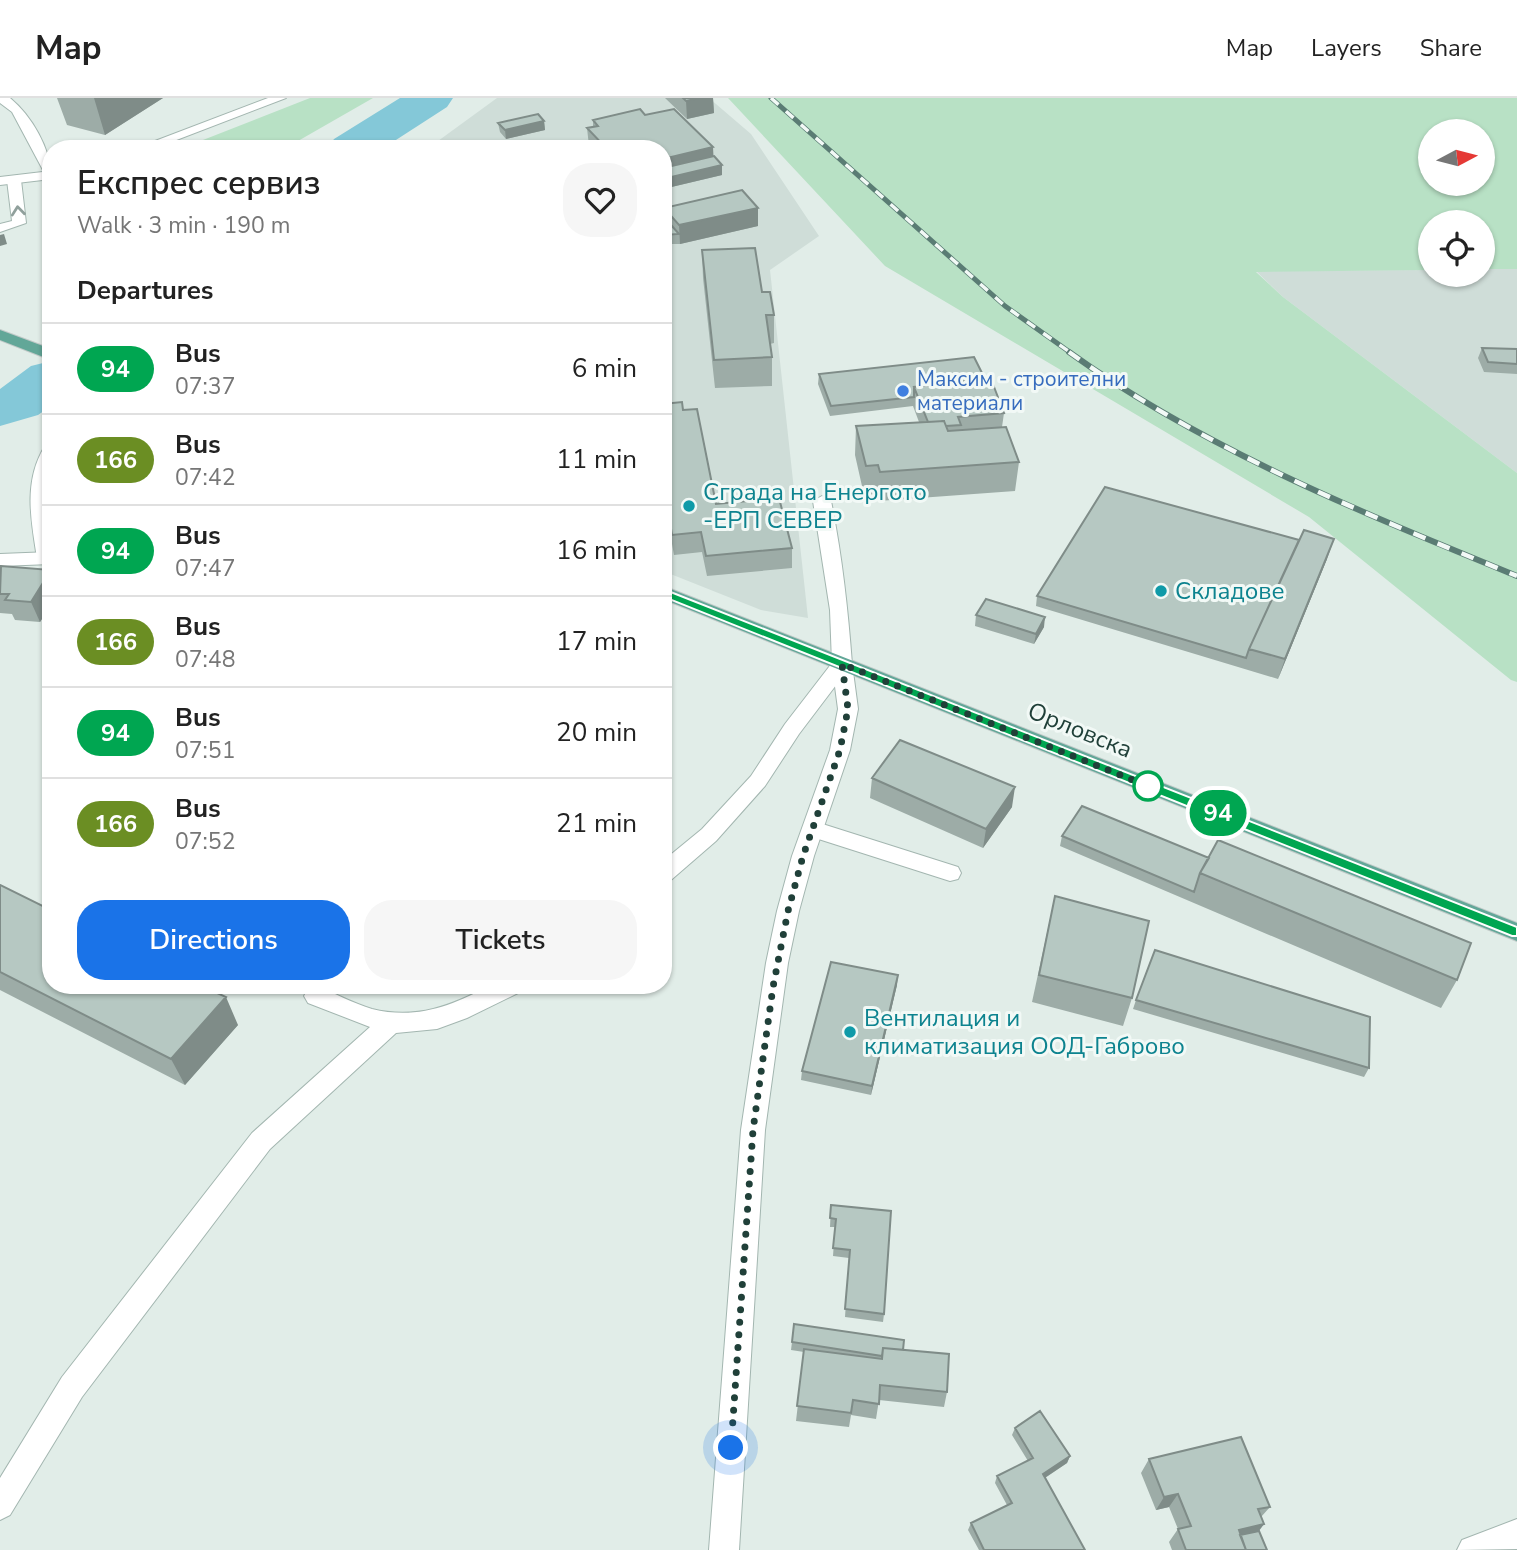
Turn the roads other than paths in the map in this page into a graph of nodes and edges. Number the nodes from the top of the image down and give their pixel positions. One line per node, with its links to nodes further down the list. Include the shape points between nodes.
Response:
1 (2, 98): 4 (street, via 17,110)
2 (281, 98): 3 (street)
3 (165, 140)
4 (42, 156)
5 (42, 174): 6 (street)
6 (7, 180): 7 (street, one-way to 6, via 19,223)
7 (0, 228)
8 (0, 335): 9 (main road)
9 (42, 351)
10 (42, 467): 12 (street, via 37,498)
11 (822, 501): 16 (street, via 839,610)
12 (42, 525)
13 (42, 558): 14 (street)
14 (0, 560)
15 (672, 597): 16 (main road, Орловска)
16 (842, 664): 17 (street, via 848,709 840,750); 18 (street, via 758,781 709,835); 20 (main road, Орловска)
17 (813, 829): 19 (street); 26 (street, via 777,963 753,1130)
18 (672, 866)
19 (950, 873)
20 (1517, 932)
21 (496, 994): 23 (street, via 461,1013 412,1024)
22 (316, 996): 23 (street, via 359,1016)
23 (391, 1023): 24 (street, via 261,1141 72,1387)
24 (0, 1505)
25 (1517, 1534): 27 (street)
26 (724, 1550)
27 (1472, 1550)

